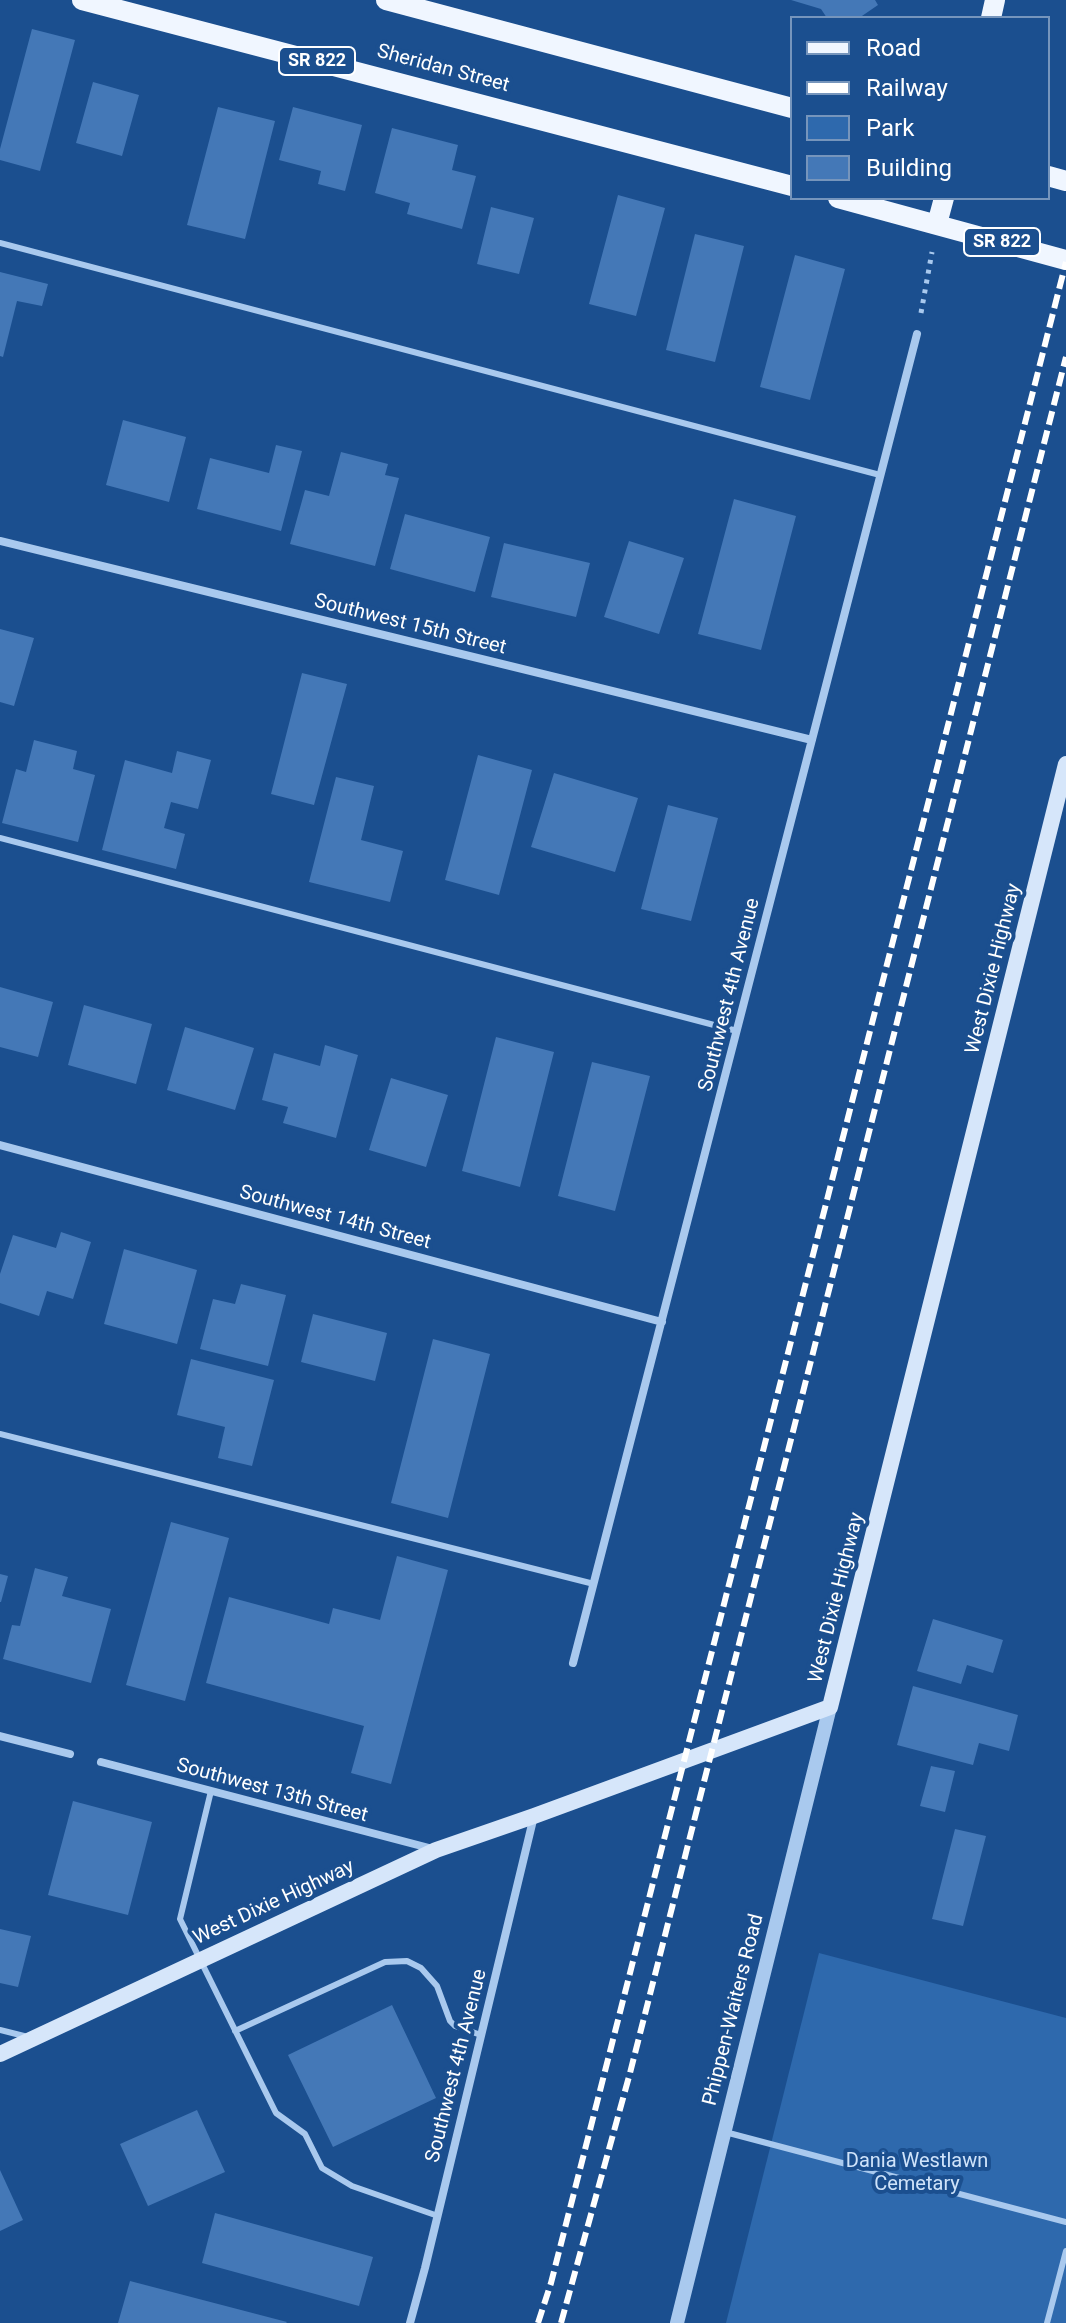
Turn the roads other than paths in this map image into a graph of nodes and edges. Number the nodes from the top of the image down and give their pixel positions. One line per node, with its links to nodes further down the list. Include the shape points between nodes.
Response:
1 (82, 0): 4 (main road, Sheridan Street / SR 822)
2 (386, 0): 3 (main road)
3 (790, 107)
4 (790, 185)
5 (846, 200): 7 (main road, SR 822)
6 (943, 200): 7 (main road)
7 (937, 224): 9 (main road, SR 822)
8 (0, 243): 11 (lane)
9 (1066, 260)
10 (917, 334): 11 (street, Southwest 4th Avenue)
11 (880, 475): 13 (street, Southwest 4th Avenue)
12 (0, 541): 13 (street, Southwest 15th Street)
13 (812, 740): 16 (street, Southwest 4th Avenue)
14 (1066, 764): 22 (main road, West Dixie Highway)
15 (0, 838): 16 (lane)
16 (737, 1031): 18 (street, Southwest 4th Avenue)
17 (0, 1145): 18 (street, Southwest 14th Street)
18 (662, 1322): 20 (street, Southwest 4th Avenue)
19 (0, 1434): 20 (lane)
20 (594, 1584): 21 (street, Southwest 4th Avenue)
21 (573, 1663)
22 (830, 1707): 27 (main road, West Dixie Highway); 35 (street, Phippen-Waiters Road)
23 (0, 1736): 24 (street)
24 (70, 1754)
25 (101, 1762): 26 (street, Southwest 13th Street)
26 (211, 1791): 28 (street, Southwest 13th Street); 29 (lane, via 180,1919)
27 (534, 1816): 28 (main road, West Dixie Highway); 32 (street, Southwest 4th Avenue)
28 (436, 1850): 29 (main road, West Dixie Highway)
29 (201, 1960): 31 (lane); 33 (main road, West Dixie Highway)
30 (0, 2030): 33 (lane)
31 (235, 2031): 32 (lane, via 385,1962 407,1961 437,1986 450,2021); 36 (lane, via 276,2113 305,2134 322,2168 352,2186)
32 (481, 2035): 36 (street, Southwest 4th Avenue)
33 (33, 2039): 34 (main road, West Dixie Highway)
34 (0, 2054)
35 (724, 2132): 37 (lane); 40 (street, Phippen-Waiters Road)
36 (438, 2216): 39 (street, Southwest 4th Avenue)
37 (1066, 2222)
38 (1066, 2251): 41 (lane)
39 (410, 2323)
40 (677, 2323)
41 (1047, 2323)

